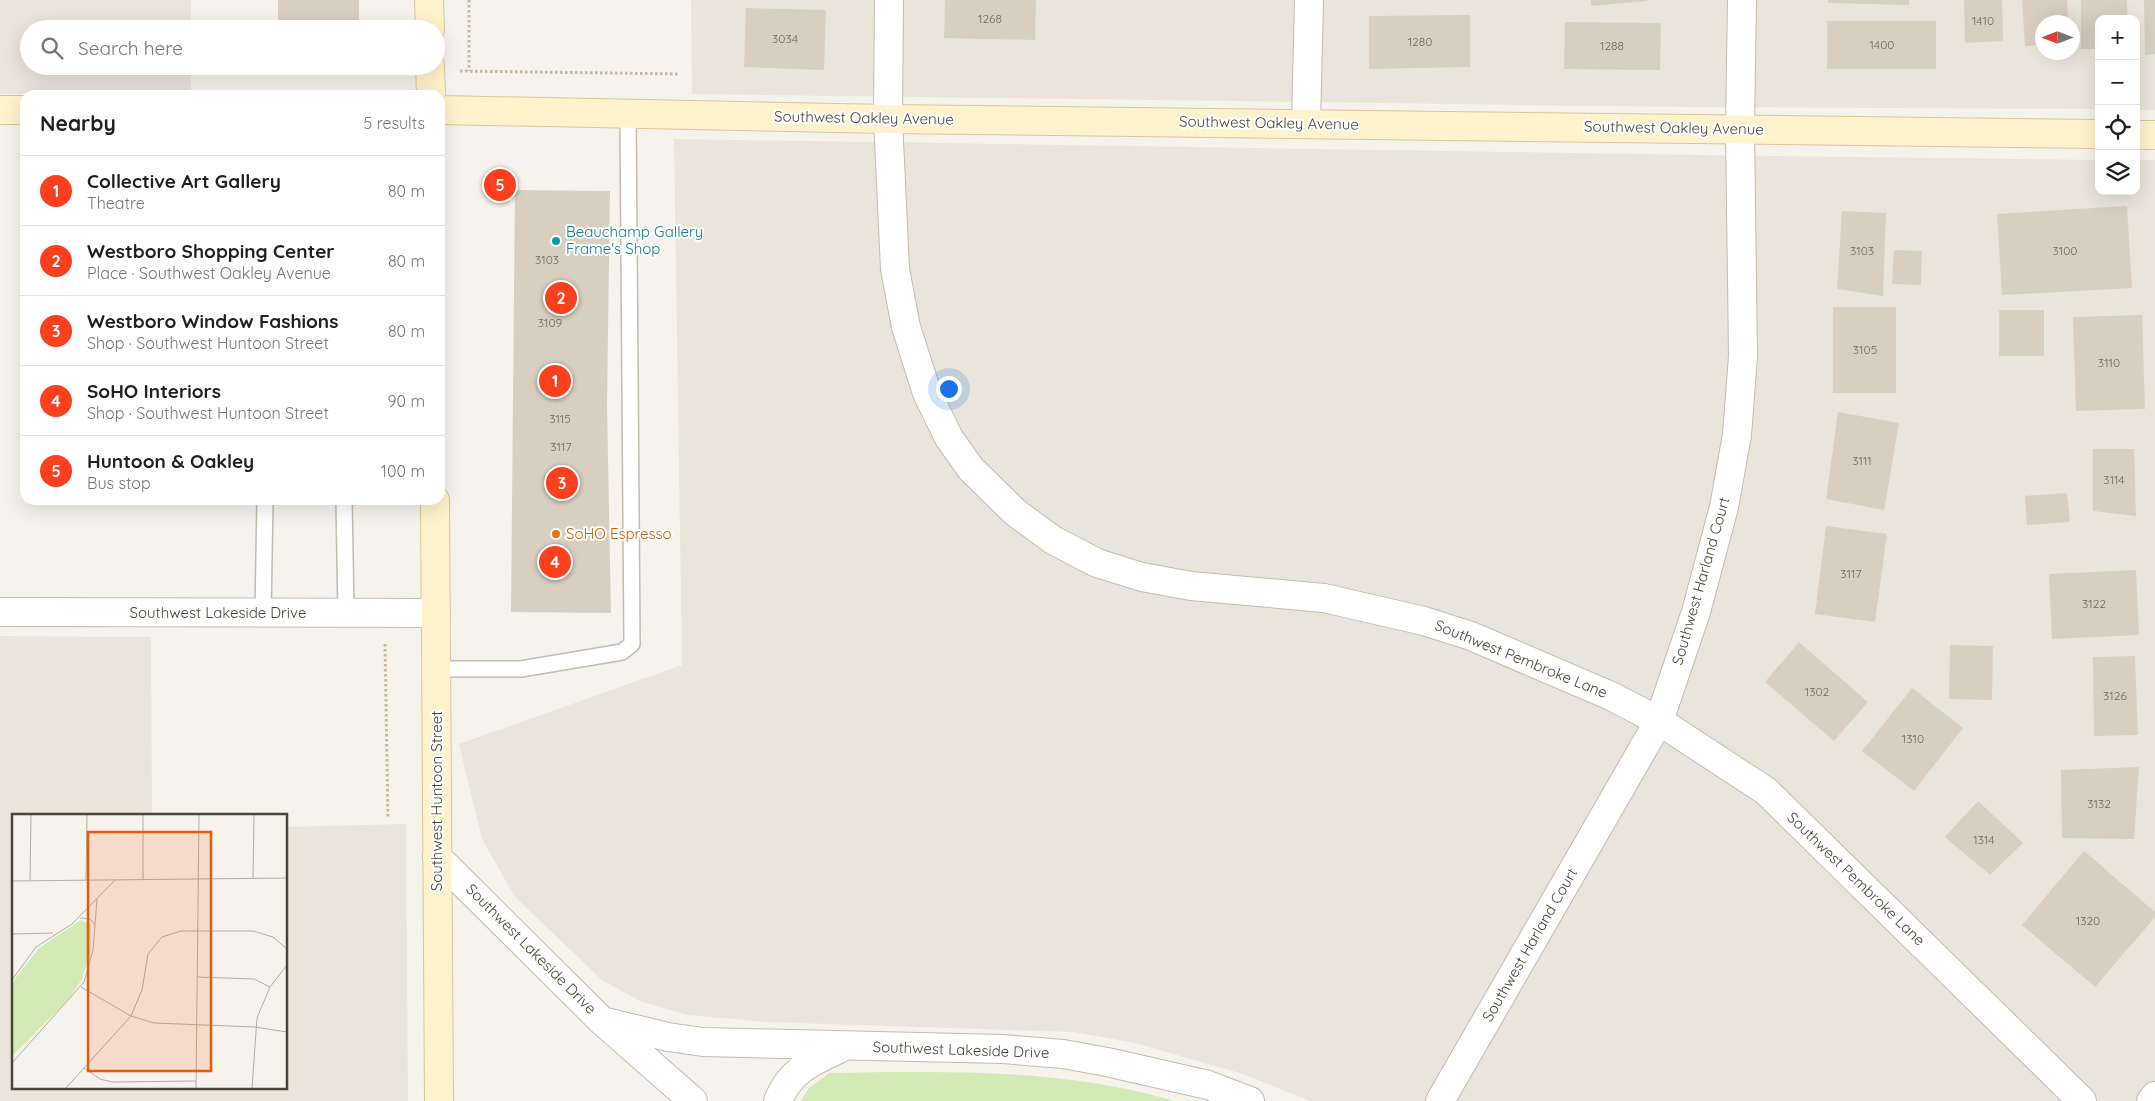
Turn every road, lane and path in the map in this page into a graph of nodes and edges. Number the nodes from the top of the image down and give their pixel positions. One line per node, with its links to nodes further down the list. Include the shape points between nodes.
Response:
1 (429, 0): 6 (street)
2 (469, 0): 8 (path)
3 (889, 0): 16 (street, Southwest Pembroke Lane)
4 (1309, 0): 17 (street)
5 (1742, 0): 18 (street, Southwest Harland Court)
6 (430, 20)
7 (445, 68): 8 (path)
8 (469, 71): 9 (path)
9 (680, 74)
10 (439, 75): 11 (street)
11 (433, 90)
12 (0, 110): 13 (street)
13 (20, 110)
14 (445, 110): 15 (street, Southwest Oakley Avenue)
15 (628, 114): 16 (street, Southwest Oakley Avenue); 30 (lane, via 632,644 622,652 521,669)
16 (888, 119): 17 (street, Southwest Oakley Avenue); 31 (street, Southwest Pembroke Lane, via 895,269 906,327 927,393 950,438 971,469 1016,513 1053,540 1098,563 1142,577 1191,586 1324,598 1434,624 1471,636 1611,696)
17 (1306, 123): 18 (street, Southwest Oakley Avenue)
18 (1740, 128): 19 (street, Southwest Oakley Avenue); 31 (street, Southwest Harland Court, via 1743,356 1737,435 1724,507 1698,603)
19 (2095, 134)
20 (2140, 134): 21 (street)
21 (2155, 135)
22 (265, 505): 26 (lane)
23 (344, 505): 27 (lane)
24 (435, 505): 29 (street, Southwest Huntoon Street)
25 (0, 612): 26 (street, Southwest Lakeside Drive)
26 (263, 613): 27 (street, Southwest Lakeside Drive)
27 (346, 613): 28 (street, Southwest Lakeside Drive)
28 (384, 613): 29 (street, Southwest Lakeside Drive); 32 (path)
29 (436, 613): 30 (street, Southwest Huntoon Street)
30 (436, 669): 33 (street, Southwest Huntoon Street)
31 (1660, 721): 41 (street, Southwest Harland Court); 42 (street, Southwest Pembroke Lane, via 1766,791)
32 (388, 819)
33 (437, 857): 34 (street, Southwest Lakeside Drive); 37 (street, Southwest Huntoon Street)
34 (602, 1021): 35 (street, Southwest Lakeside Drive, via 668,1038 703,1042); 38 (street, Southwest Lakeside Drive)
35 (845, 1046): 39 (street, Southwest Lakeside Drive, via 805,1065 782,1089); 40 (street, Southwest Lakeside Drive, via 1003,1049 1063,1054 1208,1085)
36 (2155, 1096): 43 (street)
37 (439, 1101)
38 (693, 1101)
39 (778, 1101)
40 (1250, 1101)
41 (1440, 1101)
42 (2082, 1101)
43 (2151, 1101)

